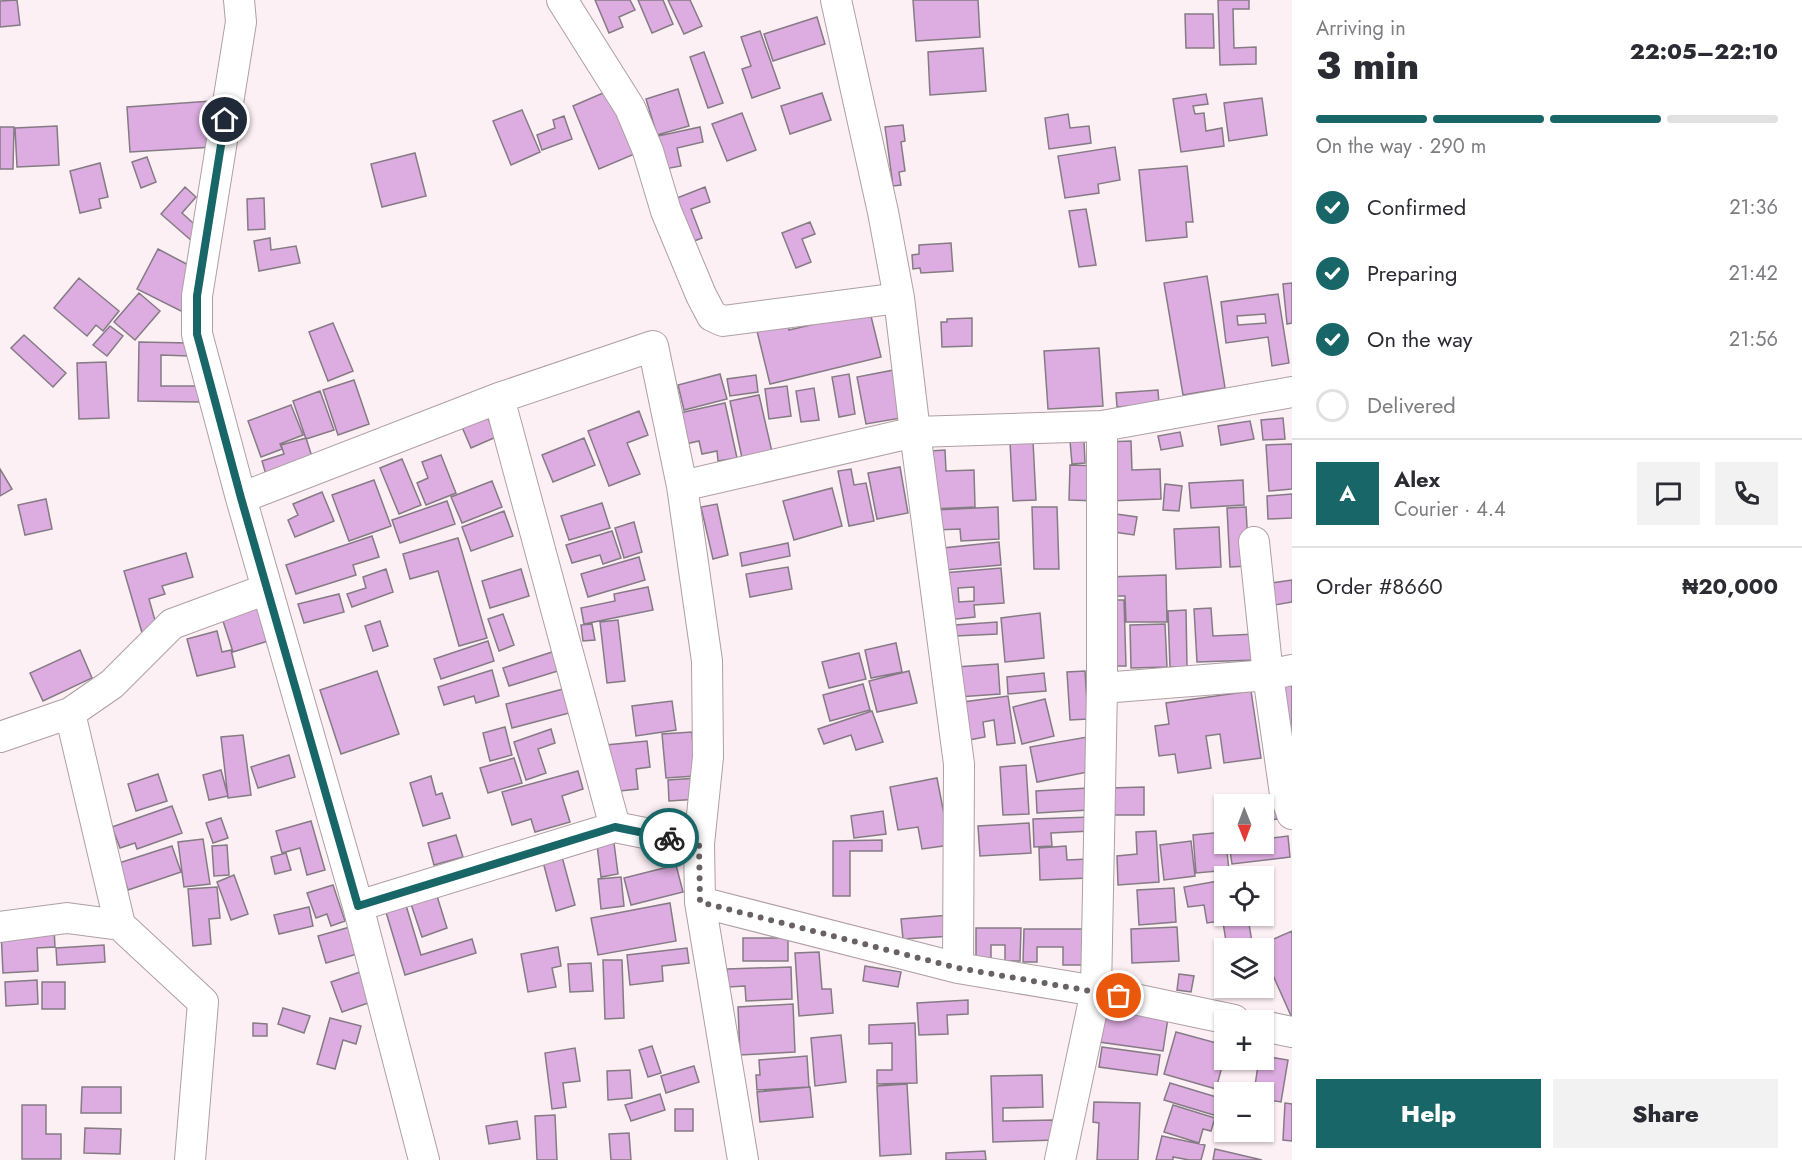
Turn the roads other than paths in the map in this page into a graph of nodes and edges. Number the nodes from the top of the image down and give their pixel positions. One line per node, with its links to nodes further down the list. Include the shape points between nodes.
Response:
1 (239, 0): 10 (street, via 241,22 197,296 197,334)
2 (561, 0): 4 (street, via 630,108 666,212 712,316 723,321)
3 (836, 0): 4 (street, via 884,212)
4 (899, 298): 8 (street)
5 (1292, 392): 7 (street)
6 (499, 398): 9 (street, via 654,345); 10 (street); 18 (street)
7 (1102, 426): 8 (street); 14 (street)
8 (915, 432): 9 (street); 24 (street, via 959,764)
9 (682, 486): 19 (street, via 707,661 708,757)
10 (241, 498): 12 (street)
11 (1254, 542): 13 (street)
12 (267, 589): 15 (street, via 172,624 112,684); 21 (street)
13 (1280, 672): 14 (street); 17 (street, via 1285,794)
14 (1102, 688): 25 (street)
15 (70, 713): 16 (street); 22 (street)
16 (0, 737)
17 (1292, 814)
18 (615, 827): 19 (street); 21 (street)
19 (699, 844): 20 (street)
20 (700, 902): 24 (street); 31 (street)
21 (358, 906): 30 (street)
22 (120, 925): 23 (street, via 67,918); 29 (street, via 203,1002)
23 (0, 927)
24 (958, 968): 25 (street)
25 (1096, 991): 26 (street); 32 (street)
26 (1214, 1016)
27 (1274, 1028): 28 (street)
28 (1292, 1032)
29 (190, 1160)
30 (424, 1160)
31 (743, 1160)
32 (1060, 1160)

